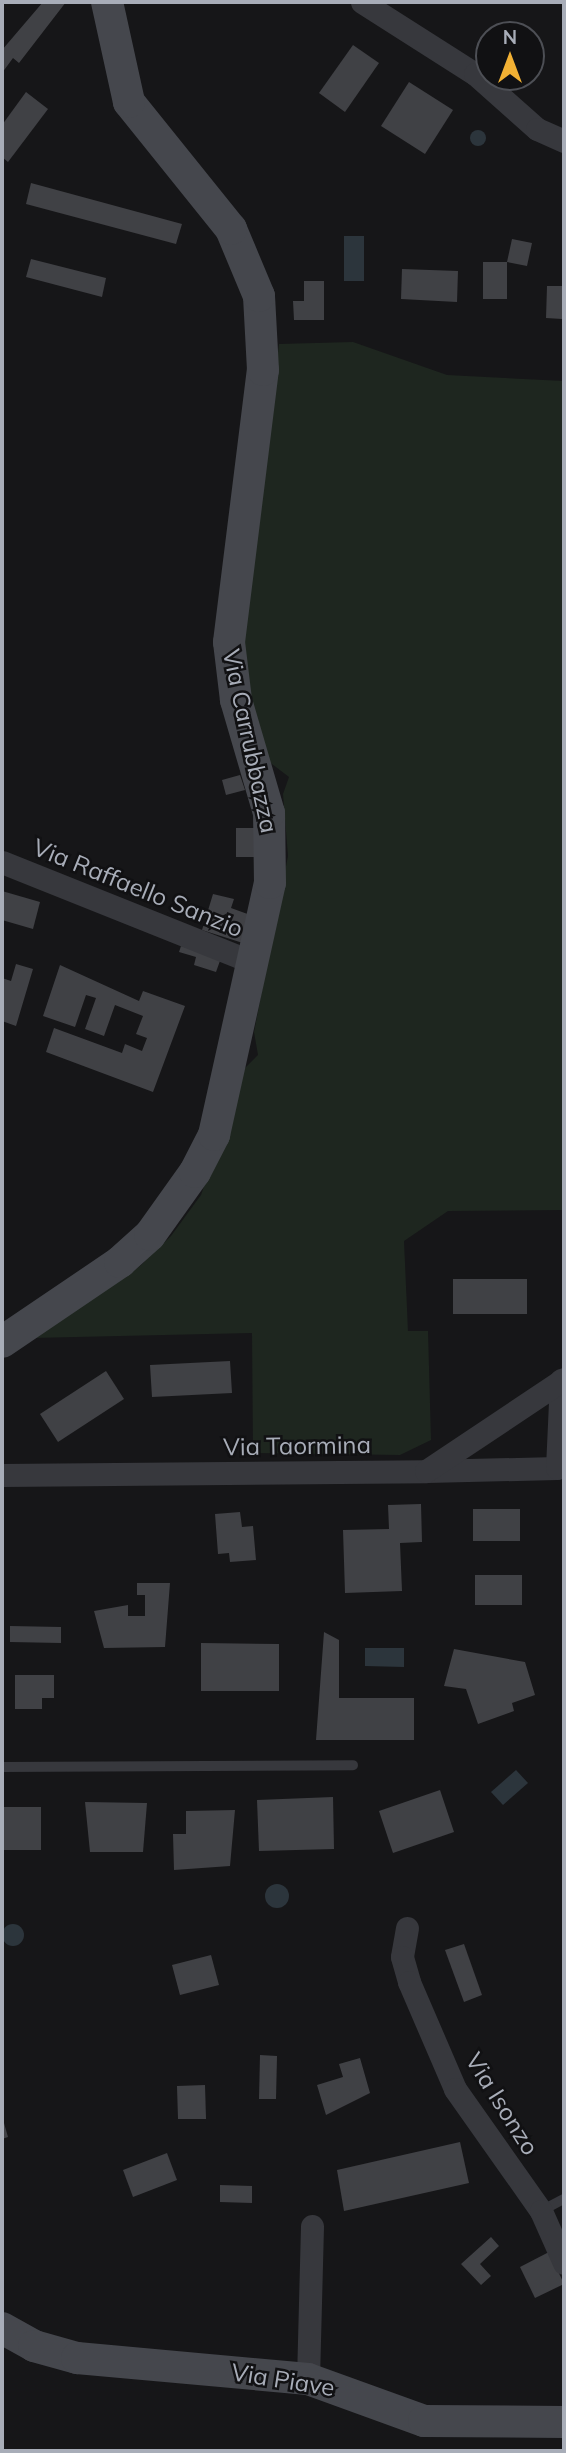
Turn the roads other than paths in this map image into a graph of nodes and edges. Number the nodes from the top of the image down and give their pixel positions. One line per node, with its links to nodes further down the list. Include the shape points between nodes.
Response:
1 (107, 2): 5 (main road, Via Carrubbazza, via 129,102 231,229 259,296 263,370 229,642 236,700 260,780 272,850)
2 (362, 2): 3 (street, via 475,74 537,129)
3 (564, 141)
4 (2, 862): 5 (street, Via Raffaello Sanzio)
5 (255, 963): 6 (main road, Via Carrubbazza, via 214,1135 174,1204 120,1262)
6 (2, 1342)
7 (563, 1379): 8 (street); 8 (street, Via Taormina, via 557,1468)
8 (426, 1471): 9 (street, Via Taormina)
9 (2, 1475)
10 (352, 1765): 11 (lane)
11 (2, 1767)
12 (407, 1928): 14 (street, Via Isonzo, via 402,1957 409,1982 455,2089)
13 (564, 2199): 14 (lane)
14 (541, 2211): 16 (street, Via Isonzo)
15 (312, 2226): 18 (street)
16 (564, 2263)
17 (2, 2328): 18 (main road, Via Piave, via 34,2346 78,2358)
18 (307, 2379): 19 (main road, Via Piave, via 424,2421)
19 (564, 2422)

